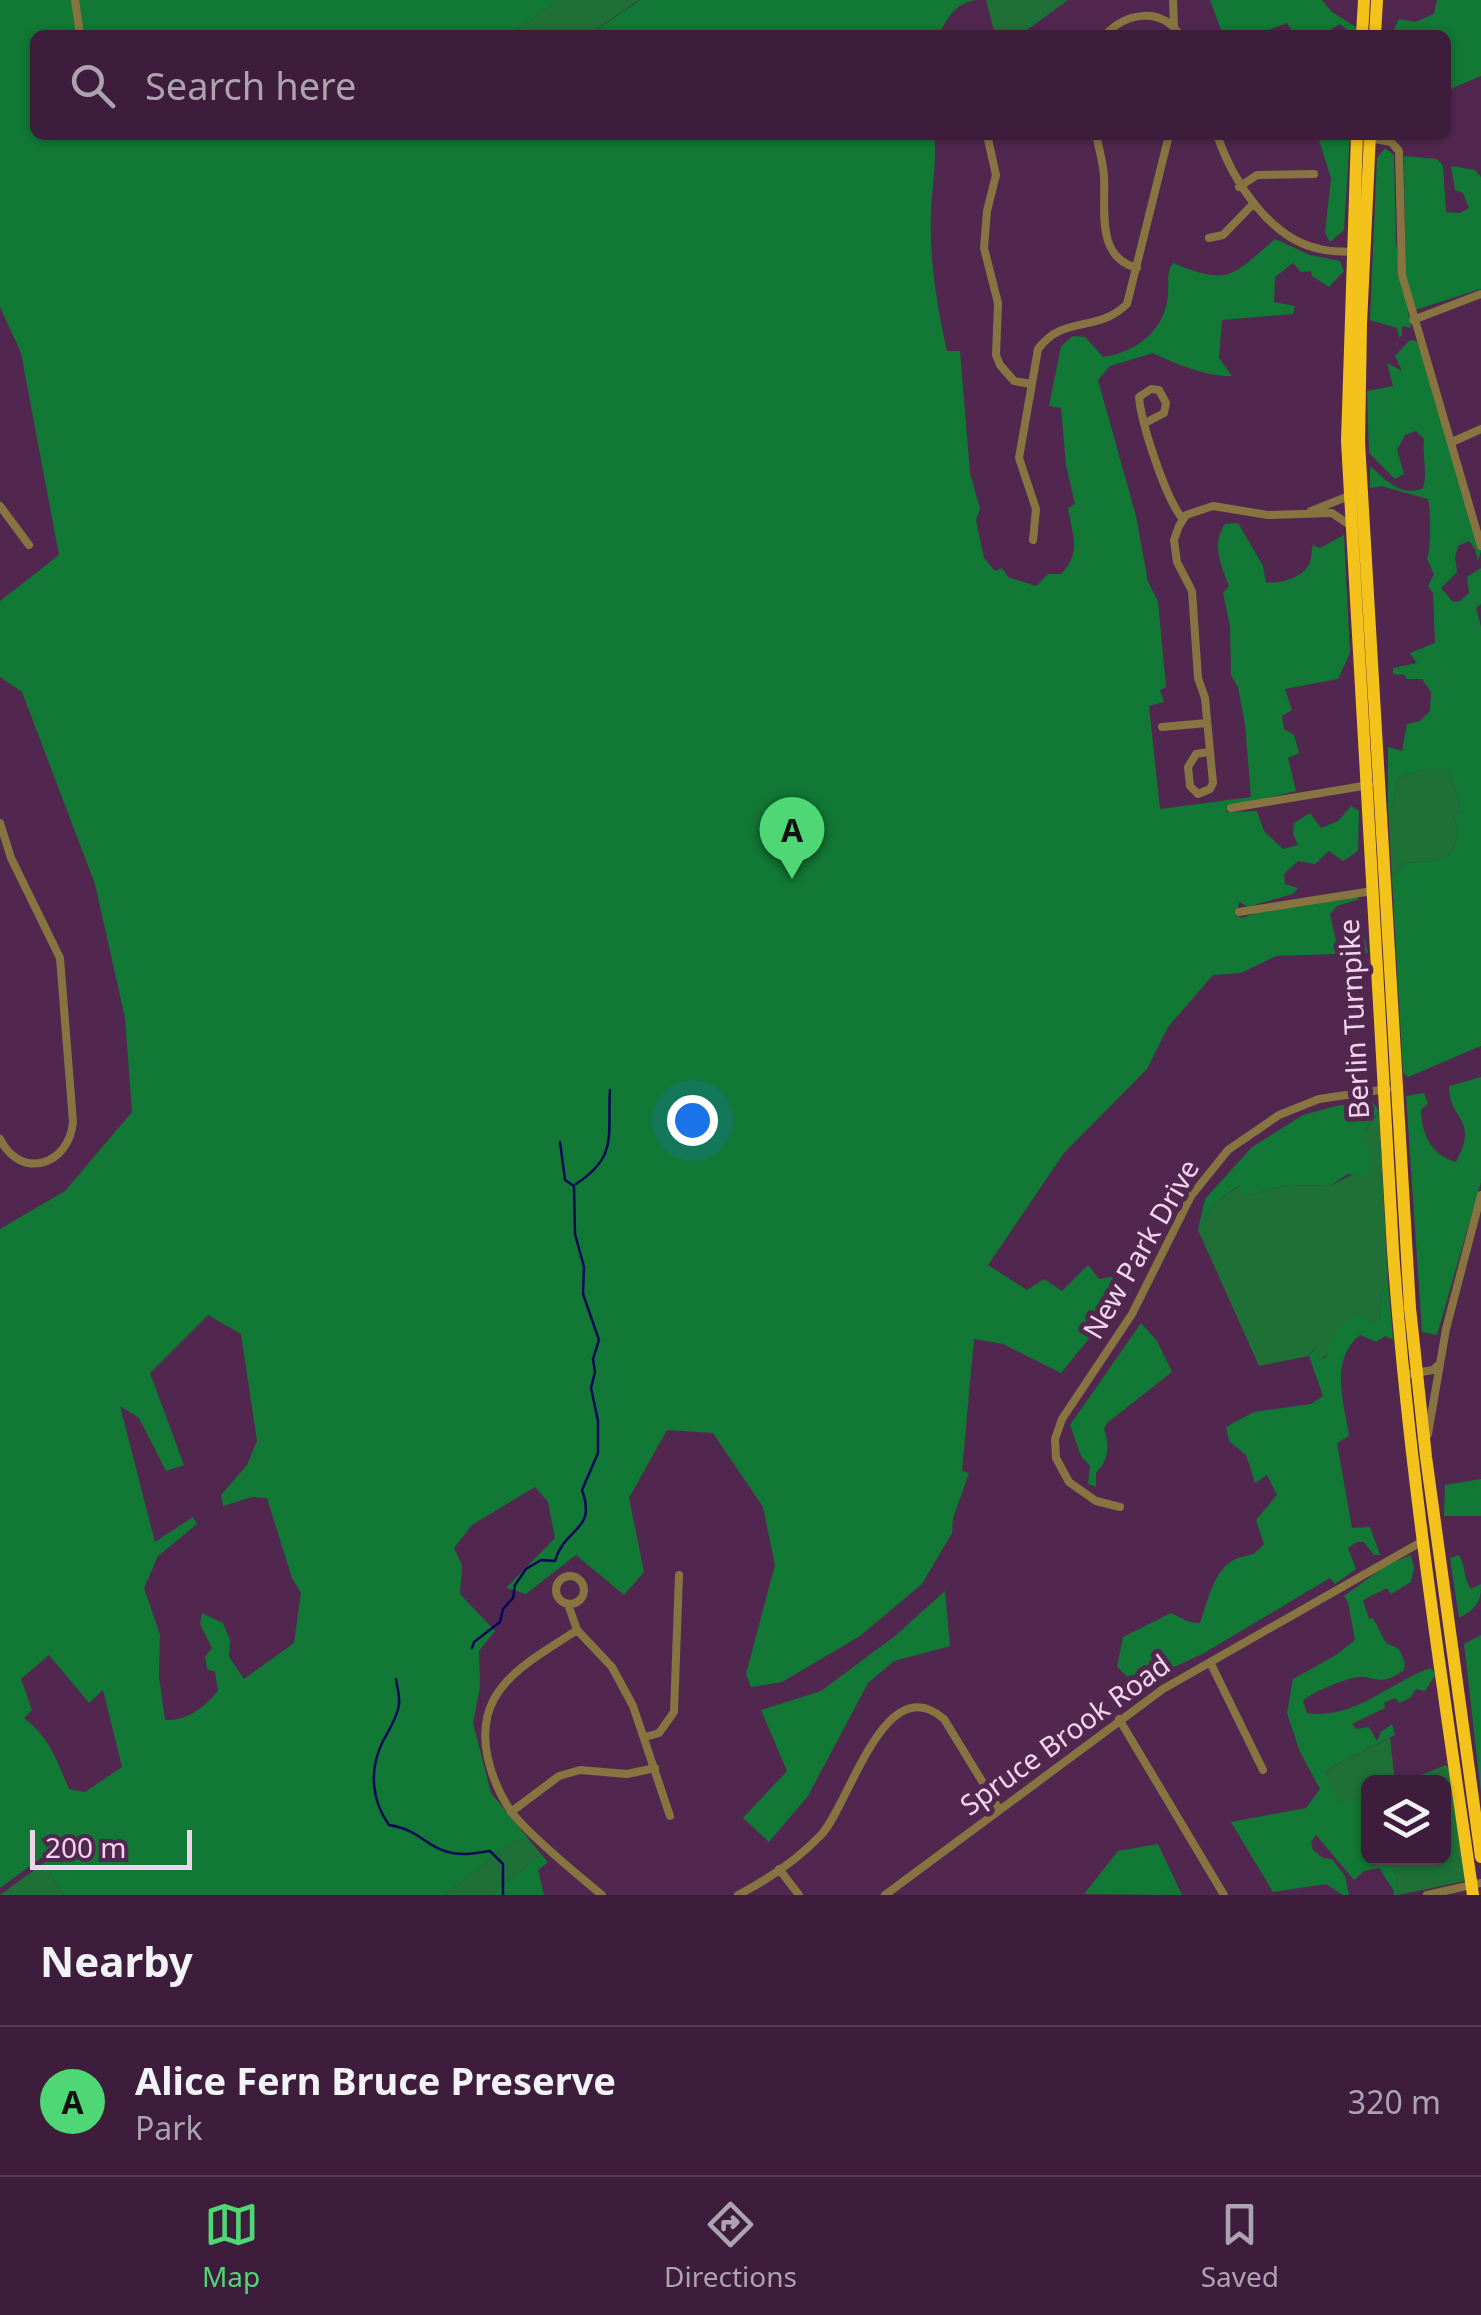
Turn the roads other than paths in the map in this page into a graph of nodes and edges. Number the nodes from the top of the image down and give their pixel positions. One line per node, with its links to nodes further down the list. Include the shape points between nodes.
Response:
1 (75, 0): 6 (street)
2 (1172, 0): 9 (street)
3 (1355, 0): 5 (street)
4 (1377, 0): 10 (highway)
5 (1364, 6)
6 (79, 30)
7 (1110, 30): 8 (street, via 1139,15 1160,17)
8 (1176, 30)
9 (1177, 30)
10 (1375, 30)
11 (988, 140): 26 (street, via 996,175 984,248 998,303 996,356 1014,381)
12 (1097, 140): 23 (street, via 1108,243 1116,258)
13 (1168, 140): 23 (street)
14 (1219, 140): 19 (street)
15 (1364, 140): 22 (highway, Berlin Turnpike)
16 (1364, 140): 41 (highway, Berlin Turnpike, via 1360,442)
17 (1382, 140): 25 (street, via 1398,151 1400,262)
18 (1314, 174): 19 (street, via 1257,175)
19 (1240, 187): 20 (street)
20 (1254, 203): 21 (street, via 1223,235); 22 (street, via 1294,239)
21 (1210, 238)
22 (1352, 252): 30 (highway, Berlin Turnpike)
23 (1138, 268): 26 (street, via 1127,304 1114,316 1049,335 1038,349)
24 (1481, 294): 25 (street)
25 (1413, 320): 29 (street)
26 (1031, 384): 35 (street, via 1019,458 1036,509)
27 (1146, 423): 27 (street, via 1139,397 1159,390 1164,414); 33 (street)
28 (1481, 429): 29 (street)
29 (1452, 442): 37 (street)
30 (1349, 496): 32 (street); 34 (highway, Berlin Turnpike)
31 (0, 506): 36 (street)
32 (1307, 512): 33 (street, via 1268,515 1214,506); 34 (street, via 1339,515)
33 (1183, 520): 38 (street, via 1174,540 1176,562 1192,591)
34 (1350, 526): 41 (highway, Berlin Turnpike)
35 (1033, 540)
36 (29, 545)
37 (1481, 546)
38 (1207, 724): 39 (street); 40 (street)
39 (1162, 727)
40 (1208, 752): 40 (street, via 1196,754 1188,767 1198,794 1213,783)
41 (1372, 785): 42 (street); 44 (highway, Berlin Turnpike); 46 (highway, Berlin Turnpike)
42 (1230, 808)
43 (0, 823): 47 (street, via 60,958 73,1122 72,1142 41,1164 21,1161)
44 (1372, 891): 45 (street); 46 (highway, Berlin Turnpike)
45 (1239, 912)
46 (1390, 1089): 50 (highway, Berlin Turnpike); 52 (street, New Park Drive, via 1319,1099 1279,1115 1228,1150 1191,1196 1132,1314 1055,1439 1069,1482)
47 (0, 1138)
48 (1481, 1195): 49 (street)
49 (1441, 1356): 50 (street, via 1437,1368); 51 (street)
50 (1410, 1374): 51 (highway, Berlin Turnpike); 53 (highway, Berlin Turnpike)
51 (1426, 1457): 53 (highway, Berlin Turnpike)
52 (1120, 1508)
53 (1430, 1539): 57 (street, Spruce Brook Road); 65 (highway, Berlin Turnpike); 67 (highway, Berlin Turnpike)
54 (678, 1575): 59 (street, via 674,1712 659,1733)
55 (568, 1604): 56 (street)
56 (577, 1630): 59 (street, via 612,1667); 63 (street, via 524,1665 494,1699 484,1734 489,1764)
57 (1210, 1662): 58 (street, Spruce Brook Road); 61 (street)
58 (1119, 1719): 62 (street, Spruce Brook Road); 72 (street)
59 (645, 1738): 60 (street)
60 (655, 1768): 63 (street, via 570,1773); 64 (street)
61 (1262, 1770)
62 (1000, 1808): 66 (street, via 944,1719 931,1708 910,1707 891,1716 822,1834); 71 (street, Spruce Brook Road)
63 (511, 1812): 68 (street)
64 (670, 1816)
65 (1481, 1857)
66 (779, 1869): 69 (street); 70 (street)
67 (1475, 1887): 73 (street)
68 (602, 1895)
69 (738, 1895)
70 (798, 1895)
71 (885, 1895)
72 (1224, 1895)
73 (1427, 1895)

